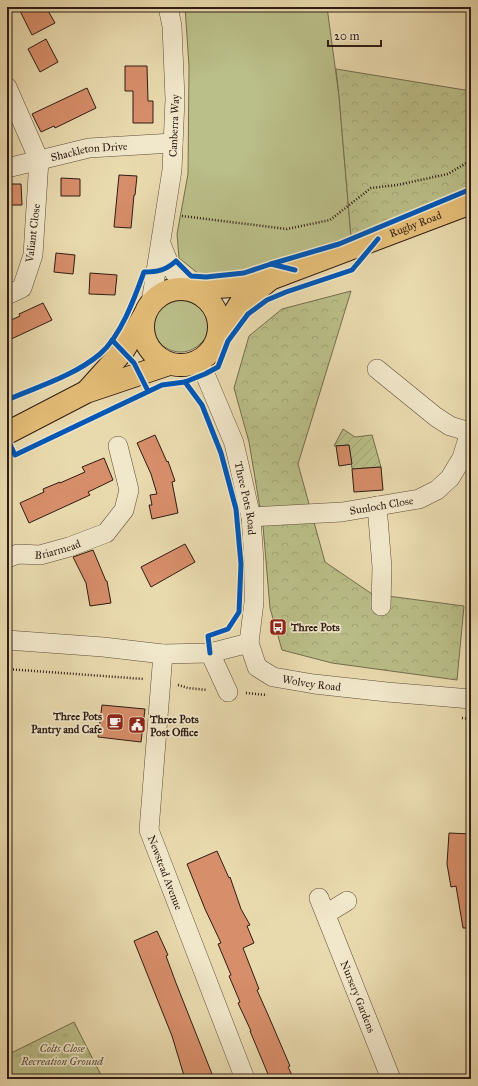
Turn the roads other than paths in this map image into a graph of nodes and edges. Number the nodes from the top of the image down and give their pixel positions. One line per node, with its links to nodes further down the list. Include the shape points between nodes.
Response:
1 (168, 7): 3 (street, Canberra Way, via 172,26 175,98)
2 (7, 87): 4 (street)
3 (173, 143): 4 (street, Shackleton Drive, via 89,148); 7 (street, Canberra Way, via 172,170)
4 (40, 160): 5 (street, Shackleton Drive); 10 (street, Valiant Close, via 32,255 22,288)
5 (7, 168)
6 (471, 203): 8 (main road, Rugby Road)
7 (161, 244): 9 (street, Canberra Way, via 170,266); 11 (street, Canberra Way)
8 (270, 279): 9 (main road, Rugby Road, via 231,286); 12 (main road, Rugby Road, via 240,304)
9 (188, 289): 11 (main road, via 166,291 158,296); 12 (main road, via 202,294 215,308 220,327)
10 (7, 295)
11 (148, 309): 14 (main road, via 143,331 147,345 156,357); 16 (main road, via 123,351)
12 (218, 339): 13 (main road, via 210,353)
13 (197, 363): 14 (main road, via 188,366); 21 (street, Three Pots Road, via 205,374 234,443)
14 (169, 364): 16 (main road)
15 (377, 369): 17 (street, via 436,417 450,426)
16 (86, 392): 18 (main road)
17 (470, 430): 20 (street, Sunloch Close, via 462,458 450,478 436,490 419,499)
18 (7, 433)
19 (118, 446): 22 (street, Briarmead, via 129,490 124,510 106,533 69,547 40,554 18,554)
20 (377, 506): 21 (street, Sunloch Close, via 342,512); 23 (street)
21 (251, 517): 25 (street, Three Pots Road, via 254,602)
22 (7, 558)
23 (382, 606)
24 (7, 640): 27 (street)
25 (249, 643): 26 (street); 29 (street, Wolvey Road, via 257,667 273,678)
26 (210, 653): 27 (street); 28 (street)
27 (163, 654): 31 (street, Newstead Avenue, via 149,830)
28 (228, 692)
29 (471, 699)
30 (347, 901): 32 (street, Nursery Gardens, via 322,906)
31 (245, 1079)
32 (391, 1079)

